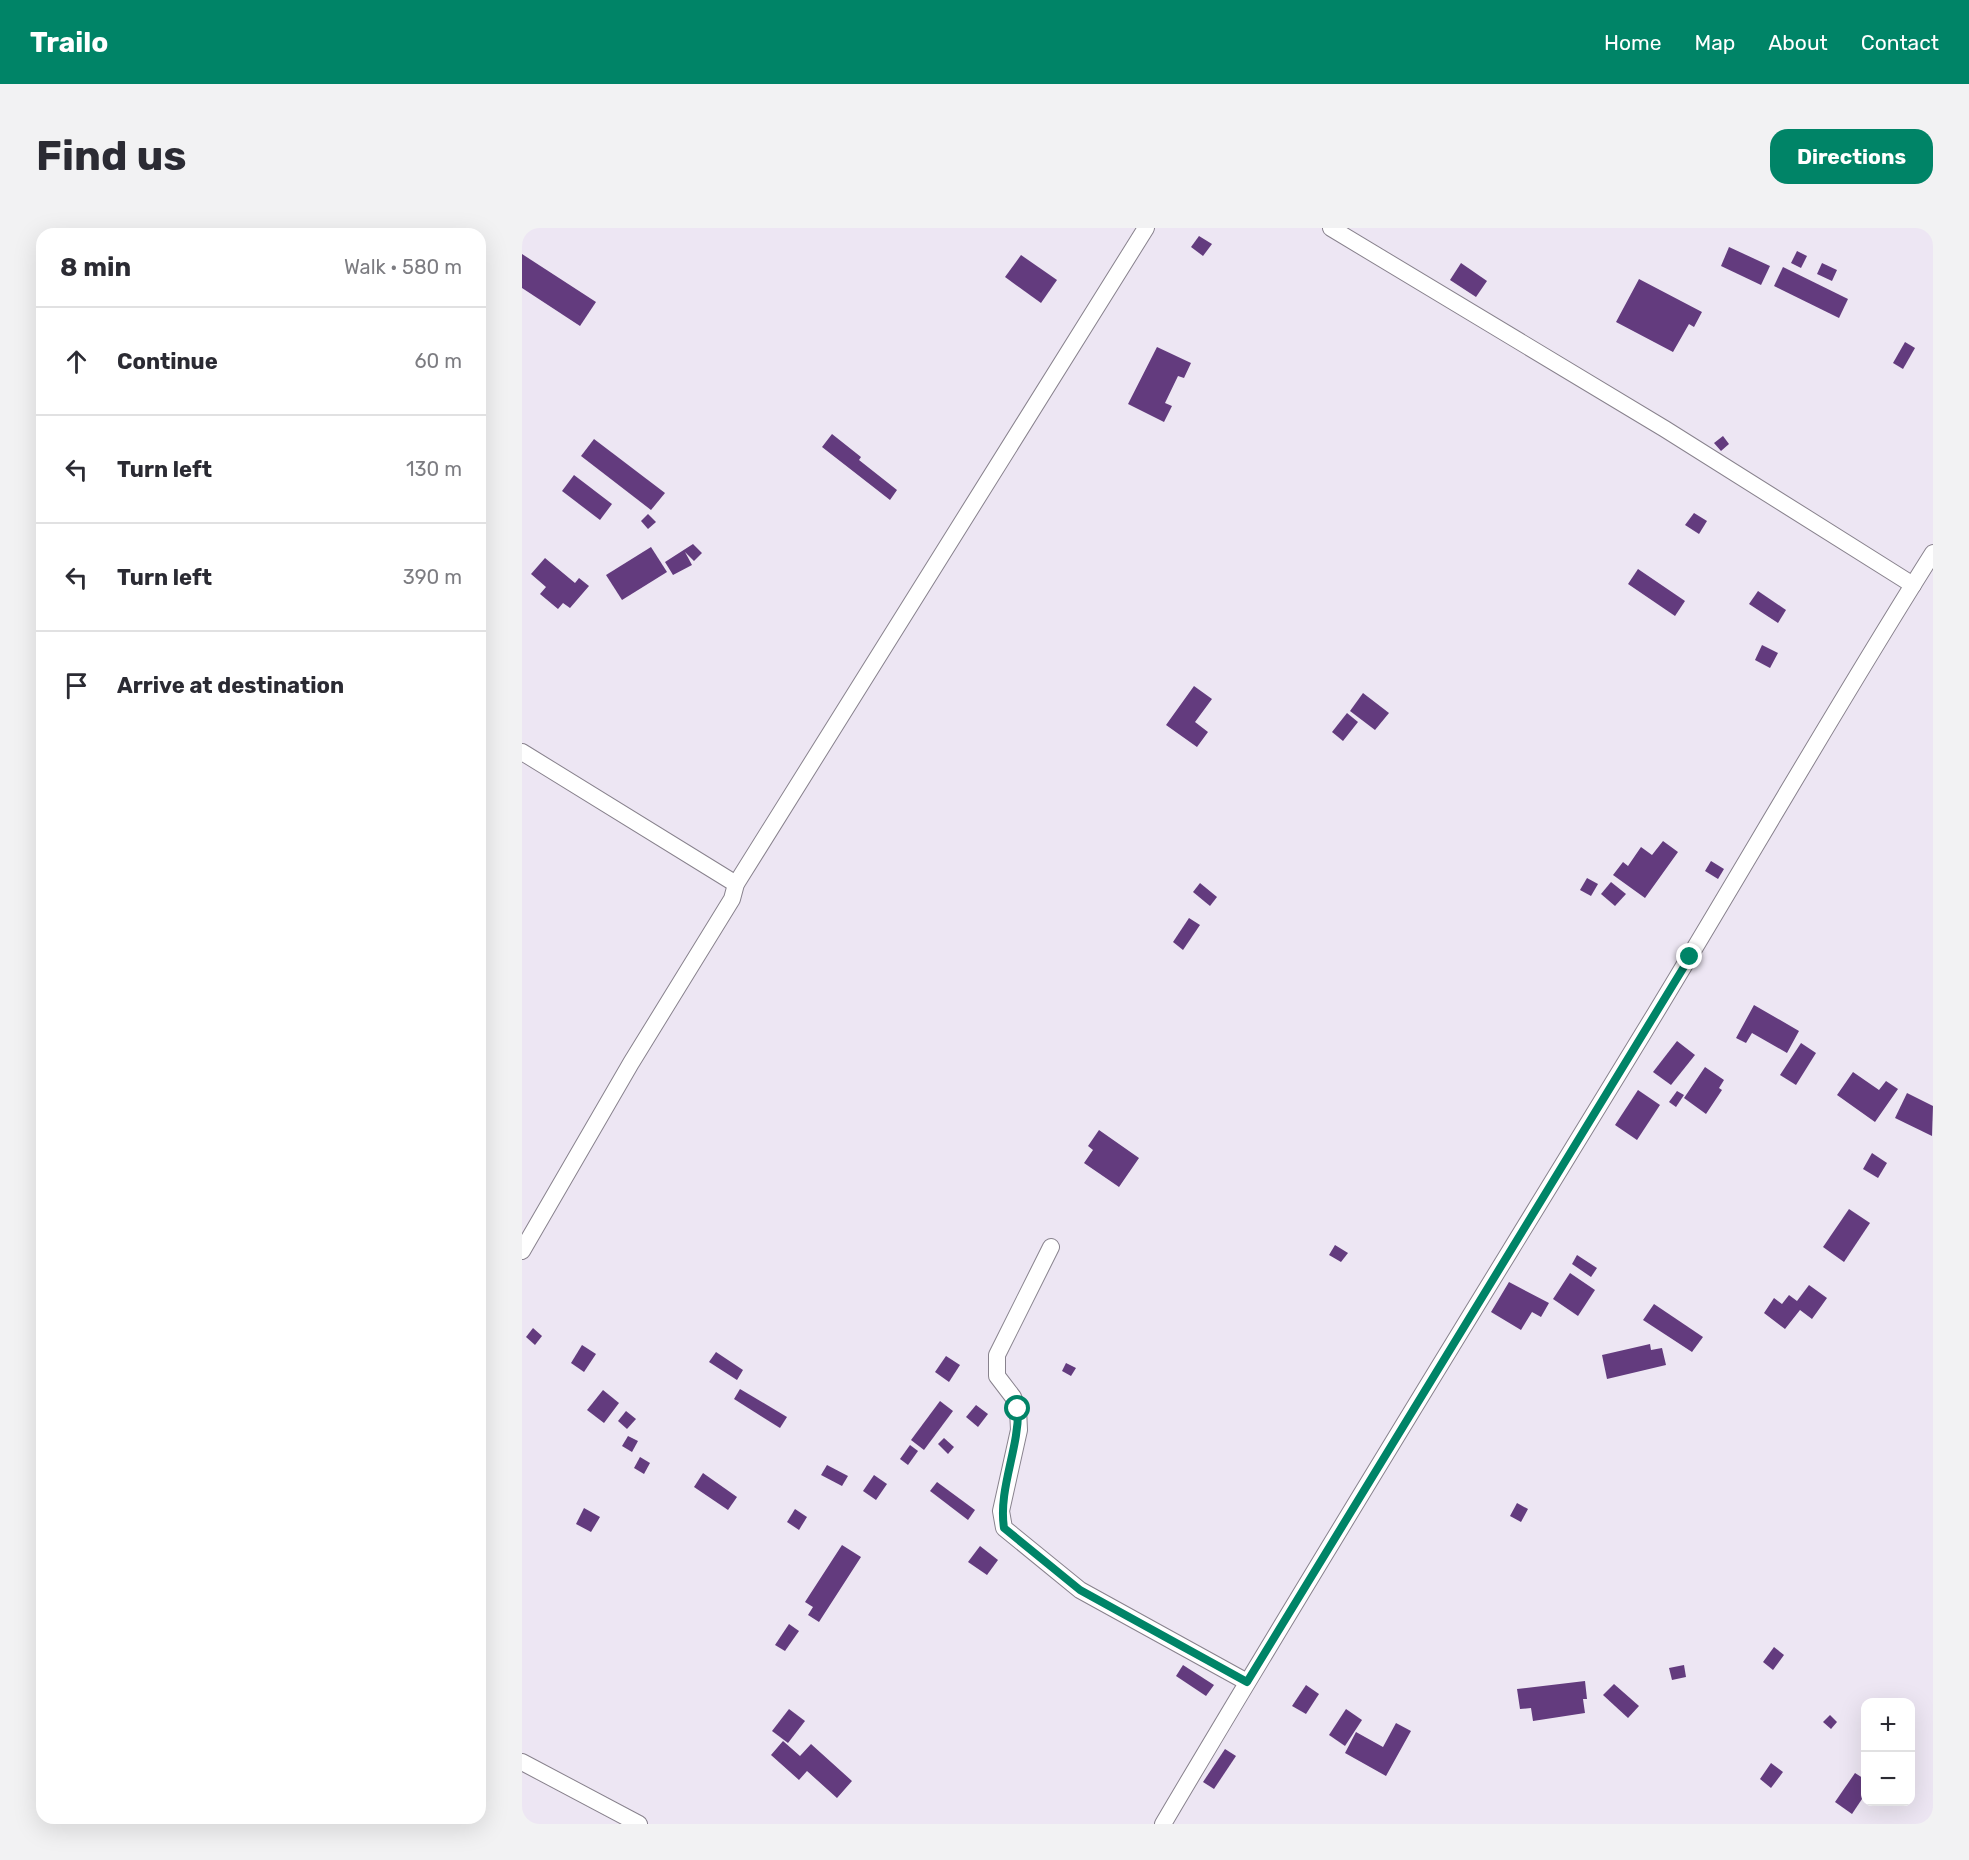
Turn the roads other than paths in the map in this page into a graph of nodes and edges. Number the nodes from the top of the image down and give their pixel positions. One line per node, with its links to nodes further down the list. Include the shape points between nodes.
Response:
1 (1146, 228): 6 (street)
2 (1330, 228): 4 (street, via 1665,429)
3 (1933, 553): 4 (street)
4 (1913, 585): 9 (street)
5 (522, 752): 6 (street)
6 (736, 884): 8 (street, via 732,898)
7 (1051, 1247): 9 (street, via 997,1355 998,1376 1018,1409 1018,1430 1001,1511 1004,1528 1080,1590)
8 (522, 1251)
9 (1247, 1682): 12 (street)
10 (522, 1762): 11 (street)
11 (639, 1824)
12 (1163, 1824)

